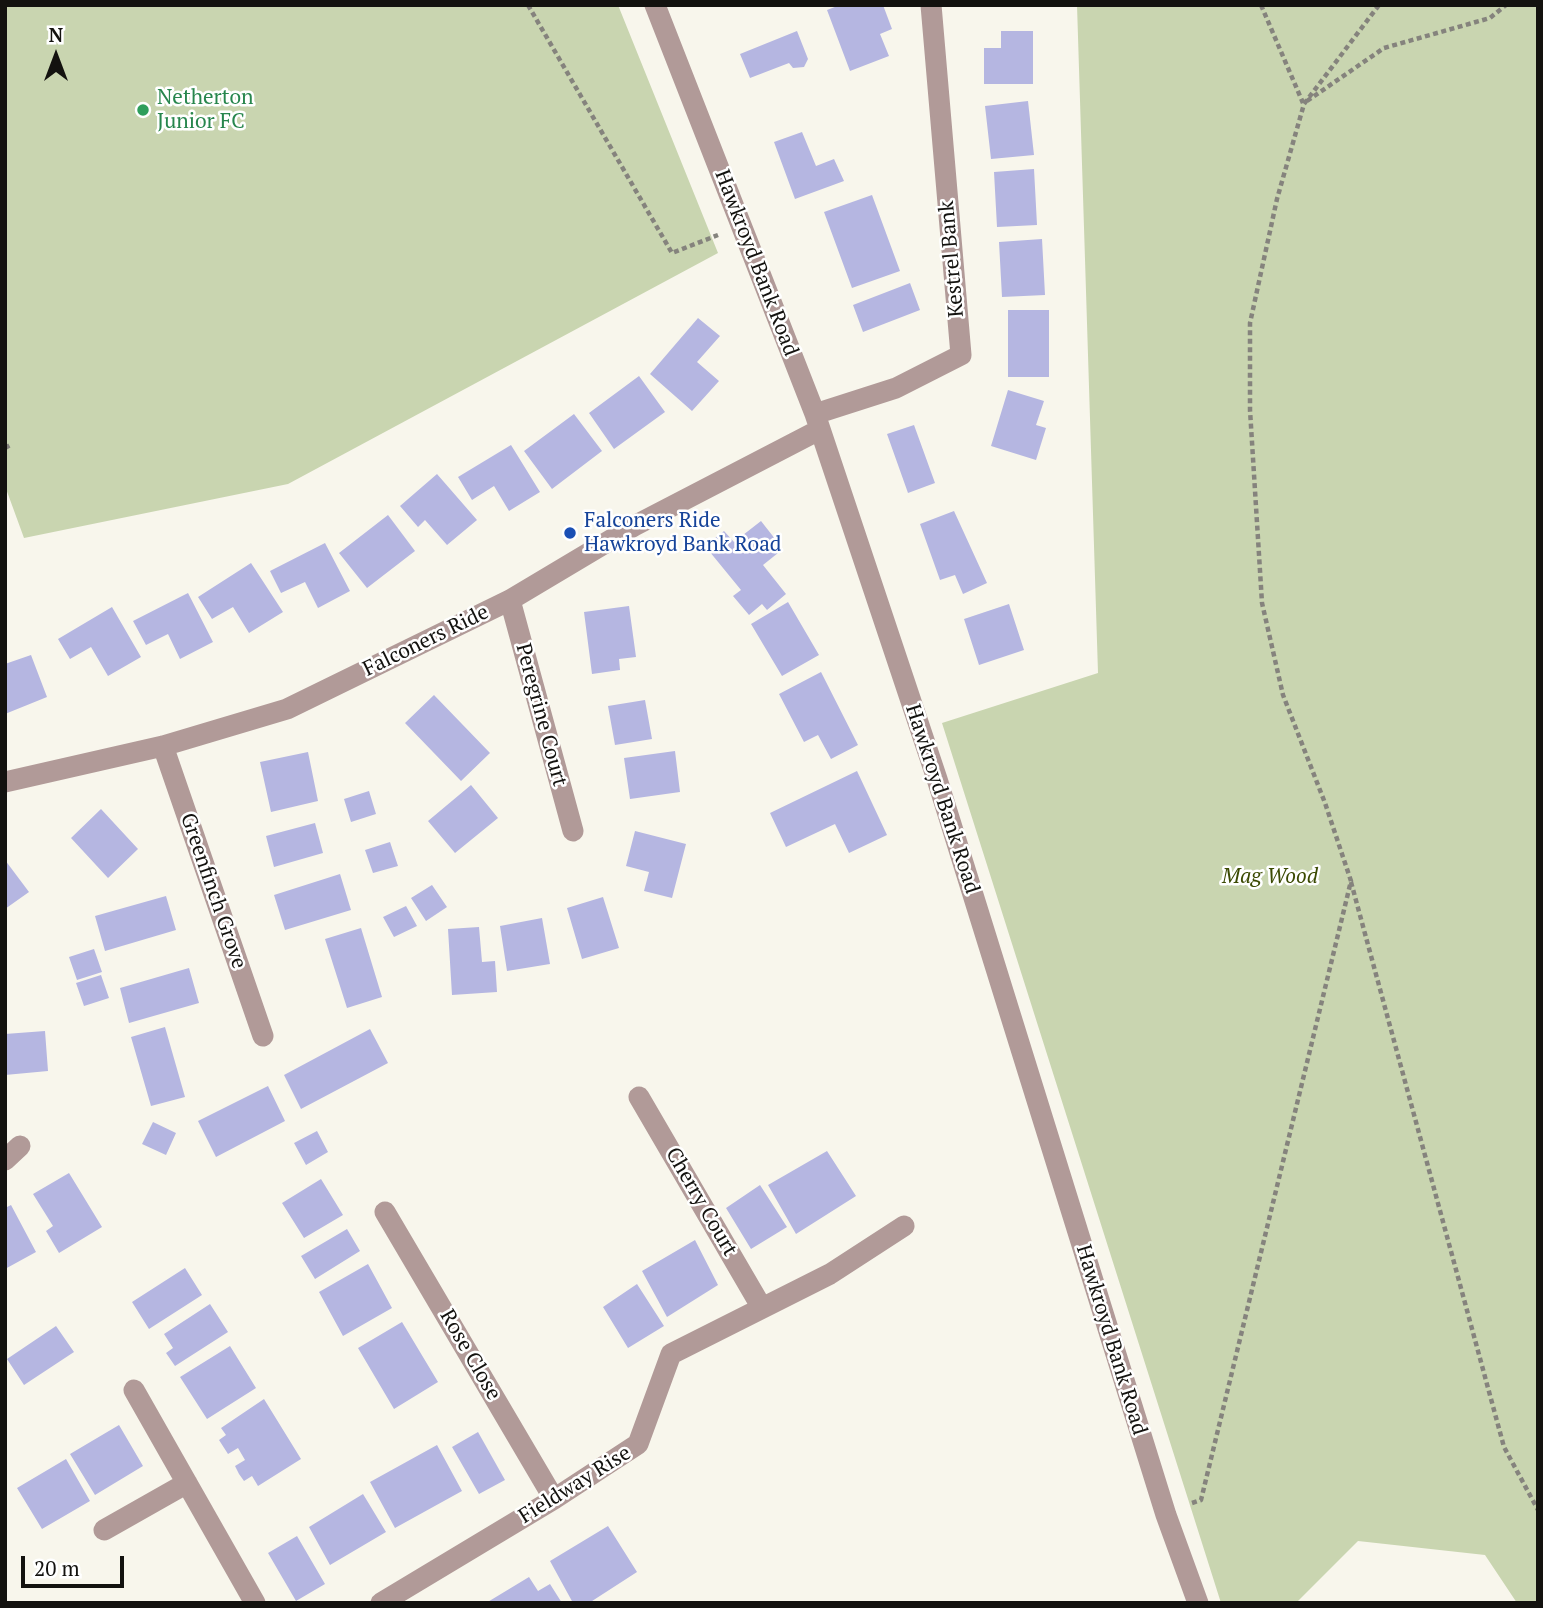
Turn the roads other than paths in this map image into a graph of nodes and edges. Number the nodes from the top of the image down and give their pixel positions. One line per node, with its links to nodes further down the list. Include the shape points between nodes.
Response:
1 (655, 5): 3 (street, Hawkroyd Bank Road)
2 (931, 5): 3 (street, Kestrel Bank, via 961,355)
3 (817, 422): 4 (street, Falconers Ride); 19 (street, Hawkroyd Bank Road, via 937,779 1166,1515)
4 (510, 600): 5 (street, Falconers Ride, via 287,709); 7 (street, Peregrine Court)
5 (163, 746): 6 (street, Falconers Ride); 8 (street, Greenfinch Grove)
6 (5, 782)
7 (572, 831)
8 (263, 1036)
9 (639, 1097): 12 (street, Cherry Court)
10 (385, 1212): 15 (street, Rose Close)
11 (904, 1226): 12 (street, Fieldway Rise, via 830,1274)
12 (762, 1308): 15 (street, Fieldway Rise, via 671,1354 638,1444)
13 (134, 1390): 14 (street)
14 (187, 1483): 16 (street); 17 (street)
15 (554, 1499): 18 (street, Fieldway Rise)
16 (104, 1530)
17 (255, 1603)
18 (381, 1603)
19 (1198, 1603)

